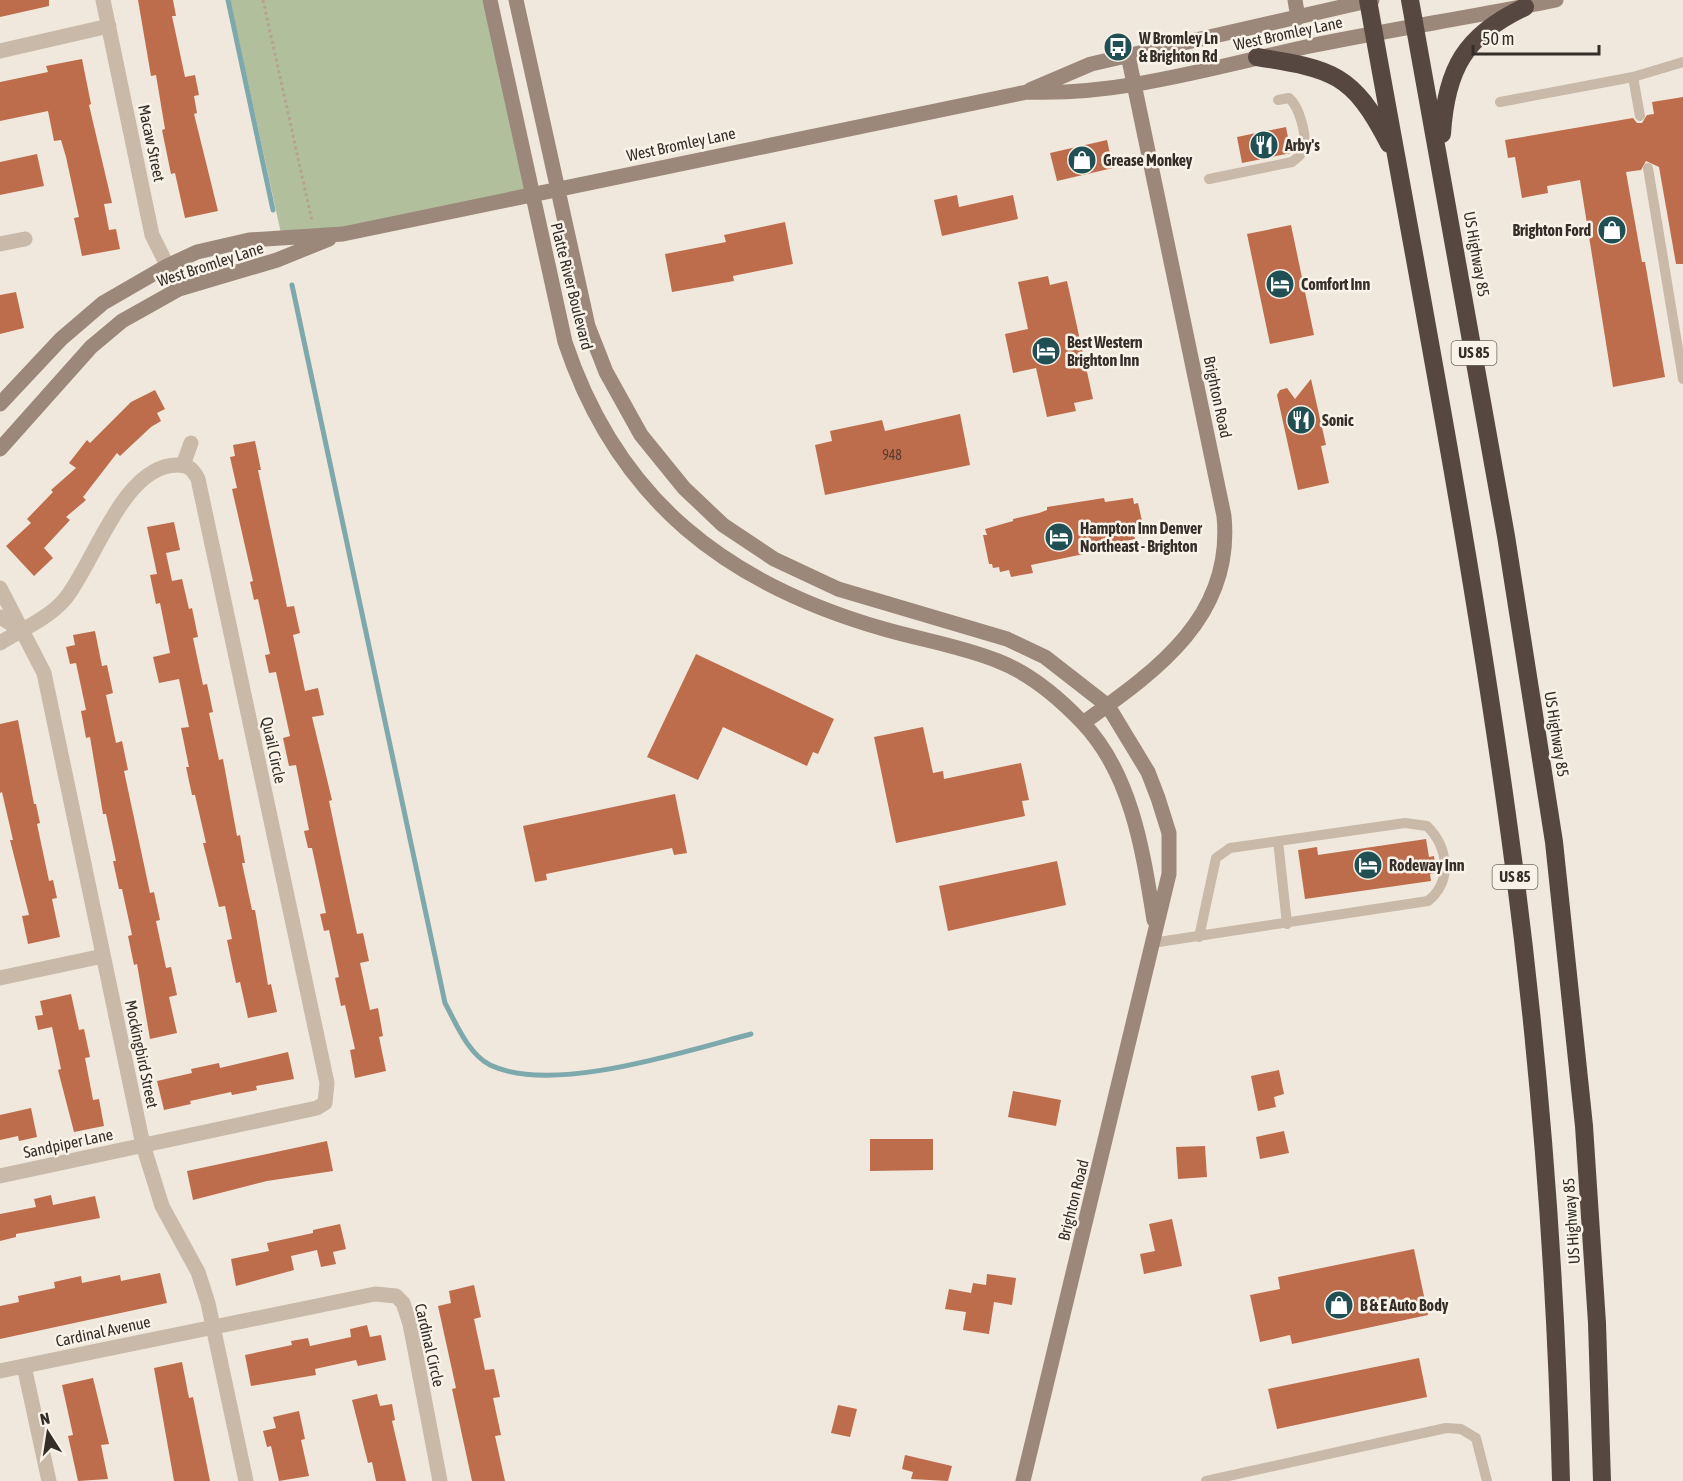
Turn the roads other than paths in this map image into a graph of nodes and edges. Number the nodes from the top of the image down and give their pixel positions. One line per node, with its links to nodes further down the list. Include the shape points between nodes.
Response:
1 (103, 0): 10 (street, Macaw Street)
2 (490, 0): 28 (main road, Platte River Boulevard)
3 (516, 0): 27 (main road, Platte River Boulevard)
4 (1295, 0): 9 (main road)
5 (1370, 0): 9 (main road, West Bromley Lane); 12 (highway, US Highway 85 / US 85)
6 (1410, 0): 11 (highway, US Highway 85 / US 85)
7 (1556, 0): 8 (main road, West Bromley Lane)
8 (1525, 7): 11 (main road, West Bromley Lane); 25 (highway, via 1479,34 1456,63 1443,120)
9 (1298, 18): 14 (main road, West Bromley Lane)
10 (109, 26): 13 (street); 32 (street, Macaw Street, via 152,235)
11 (1416, 28): 12 (main road, West Bromley Lane); 25 (highway, US Highway 85 / US 85)
12 (1374, 33): 15 (main road, West Bromley Lane); 23 (highway, US Highway 85 / US 85)
13 (0, 51)
14 (1128, 56): 18 (main road, Brighton Road); 19 (main road, West Bromley Lane, via 1072,71)
15 (1257, 57): 18 (main road, West Bromley Lane); 23 (highway, via 1320,69 1348,84 1372,113)
16 (1683, 62): 17 (lane)
17 (1633, 77): 21 (lane); 22 (lane)
18 (1134, 83): 19 (main road, West Bromley Lane, via 1076,93); 47 (main road, Brighton Road, via 1224,516 1225,549 1216,583 1190,633 1162,664)
19 (1027, 92): 27 (main road, West Bromley Lane)
20 (1278, 100): 26 (lane, via 1289,98 1296,106 1304,144 1299,156 1292,162)
21 (1500, 102)
22 (1640, 116)
23 (1398, 163): 67 (highway, US Highway 85 / US 85, via 1475,607 1515,872 1548,1204)
24 (1648, 168): 34 (lane)
25 (1442, 169): 68 (highway, US Highway 85 / US 85, via 1510,558 1554,842 1584,1138 1597,1323)
26 (1209, 179)
27 (556, 189): 28 (main road, West Bromley Lane); 40 (main road, Platte River Boulevard, via 593,340 614,388 643,438 678,481 723,525 774,559)
28 (531, 194): 29 (main road, West Bromley Lane); 43 (main road, Platte River Boulevard, via 570,356 607,434 637,478 694,538 727,562 815,607)
29 (343, 234): 32 (main road, West Bromley Lane, via 226,244); 33 (main road, West Bromley Lane, via 277,260)
30 (25, 239): 31 (street)
31 (0, 244)
32 (167, 266): 33 (street, Macaw Street); 35 (main road, West Bromley Lane, via 80,320)
33 (179, 289): 37 (main road, West Bromley Lane, via 122,321 91,347)
34 (1683, 379)
35 (0, 404)
36 (191, 444): 38 (street)
37 (0, 449)
38 (183, 465): 44 (street, via 164,467 139,484 123,501 63,600); 56 (street, Quail Circle, via 191,468 198,479 327,1096 317,1108)
39 (0, 588): 44 (street, Mockingbird Street)
40 (867, 598): 41 (main road, Platte River Boulevard); 43 (main road)
41 (892, 605): 45 (main road); 47 (main road, Platte River Boulevard, via 1007,639 1045,657)
42 (0, 617): 44 (street)
43 (861, 622): 45 (main road, Platte River Boulevard)
44 (21, 630): 46 (street); 54 (street, Mockingbird Street, via 44,674)
45 (887, 630): 48 (main road, Platte River Boulevard, via 999,661 1040,686)
46 (0, 643)
47 (1108, 706): 48 (main road, Brighton Road); 51 (main road, Brighton Road, via 1148,772 1169,833 1168,874)
48 (1083, 723): 51 (main road, Brighton Road, via 1108,758 1136,824)
49 (1278, 841): 50 (lane); 50 (lane, via 1405,824 1427,826 1441,848 1446,877 1439,892 1428,901); 52 (lane, via 1230,848 1216,858)
50 (1287, 924): 52 (lane)
51 (1155, 926): 53 (main road, Brighton Road)
52 (1199, 937): 53 (lane)
53 (1152, 943): 64 (main road, Brighton Road)
54 (103, 956): 55 (street); 56 (street, Mockingbird Street)
55 (0, 978)
56 (143, 1145): 57 (street, Sandpiper Lane); 58 (street, Mockingbird Street, via 162,1206 198,1272)
57 (0, 1176)
58 (213, 1327): 59 (street, Cardinal Avenue); 62 (street, Mockingbird Street); 63 (street, Cardinal Circle, via 375,1294 396,1296 403,1303 410,1324)
59 (24, 1366): 60 (street, Cardinal Avenue); 61 (street)
60 (0, 1371)
61 (50, 1481)
62 (246, 1481)
63 (441, 1481)
64 (1023, 1481)
65 (1206, 1481): 66 (lane, via 1446,1428 1461,1429 1476,1438)
66 (1487, 1481)
67 (1561, 1481)
68 (1602, 1481)

